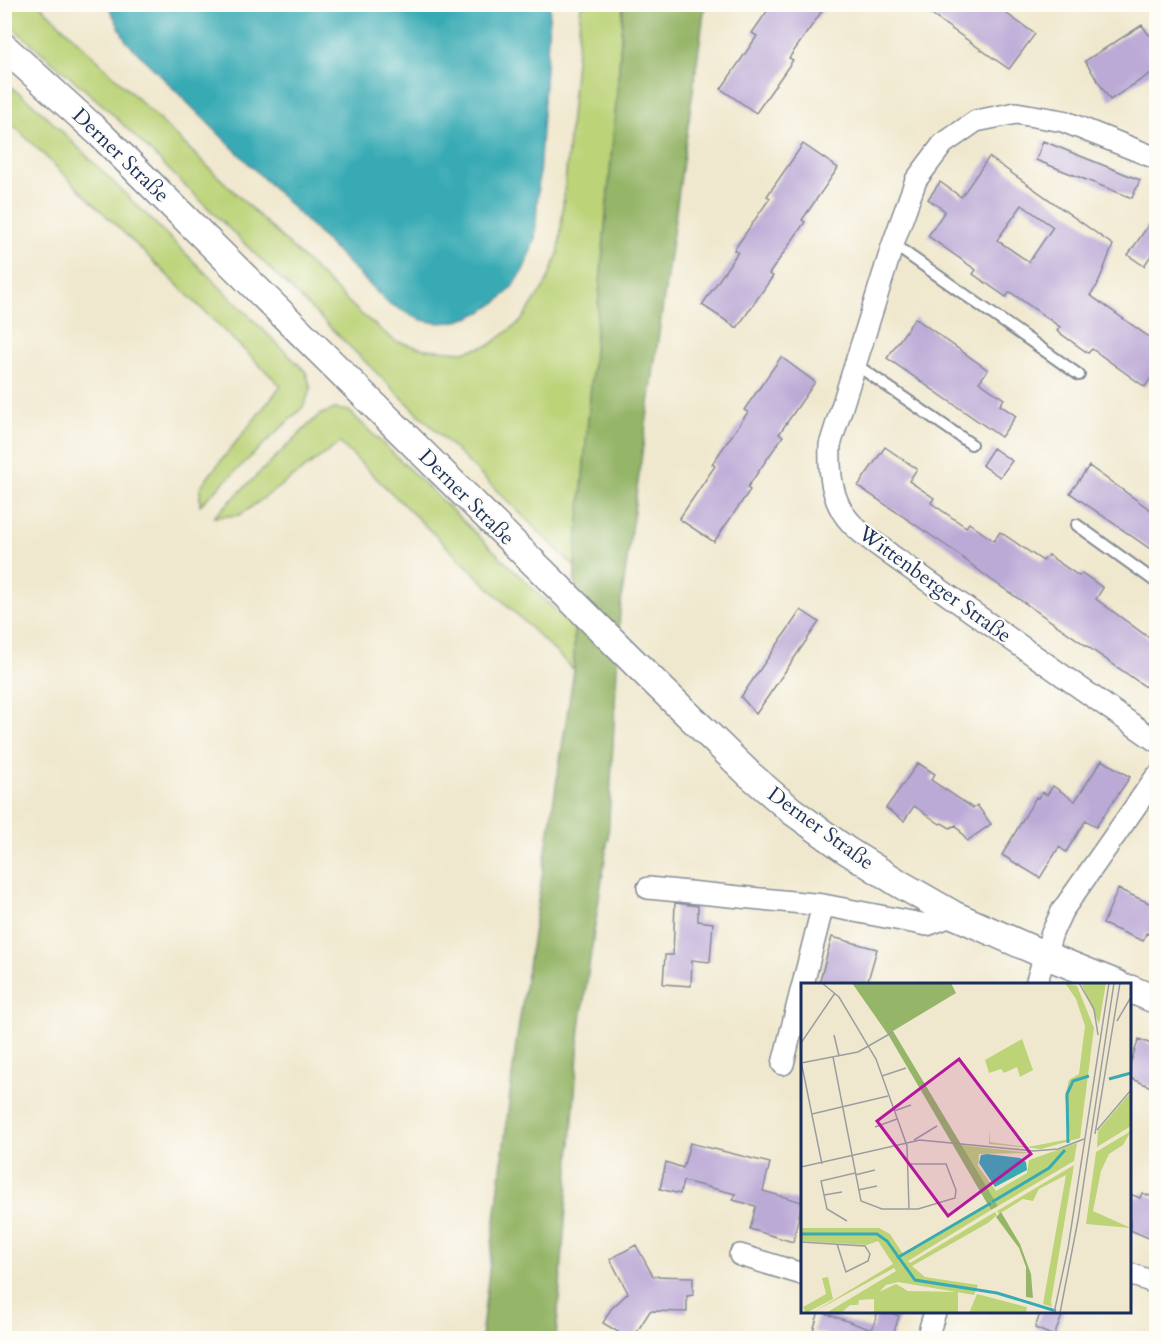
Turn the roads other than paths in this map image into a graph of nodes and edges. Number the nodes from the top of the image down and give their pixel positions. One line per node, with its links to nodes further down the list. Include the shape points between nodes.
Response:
1 (4, 47): 13 (street, Derner Straße, via 99,133 749,774 792,811 864,861)
2 (1156, 158): 3 (street, Wittenberger Straße, via 1063,121 1016,112 976,121 943,144 916,180)
3 (893, 244): 4 (street, Wittenberger Straße); 5 (lane)
4 (855, 364): 6 (lane); 9 (street, Wittenberger Straße, via 830,445 829,467 832,488 851,523)
5 (1080, 375)
6 (970, 444)
7 (1077, 525): 8 (lane)
8 (1156, 582)
9 (1156, 741)
10 (1156, 777): 14 (street, via 1062,911)
11 (648, 888): 12 (street)
12 (823, 905): 13 (street, via 927,925); 15 (street)
13 (954, 915): 14 (street, Derner Straße)
14 (1045, 955): 16 (street); 17 (street, Derner Straße)
15 (804, 983)
16 (1036, 983)
17 (1115, 983)
18 (1131, 989): 20 (street)
19 (801, 994): 21 (street)
20 (1156, 1000)
21 (783, 1064)
22 (740, 1256): 23 (street)
23 (801, 1274)
24 (1131, 1274): 25 (street)
25 (1156, 1283)
26 (931, 1313): 27 (street)
27 (927, 1338)

